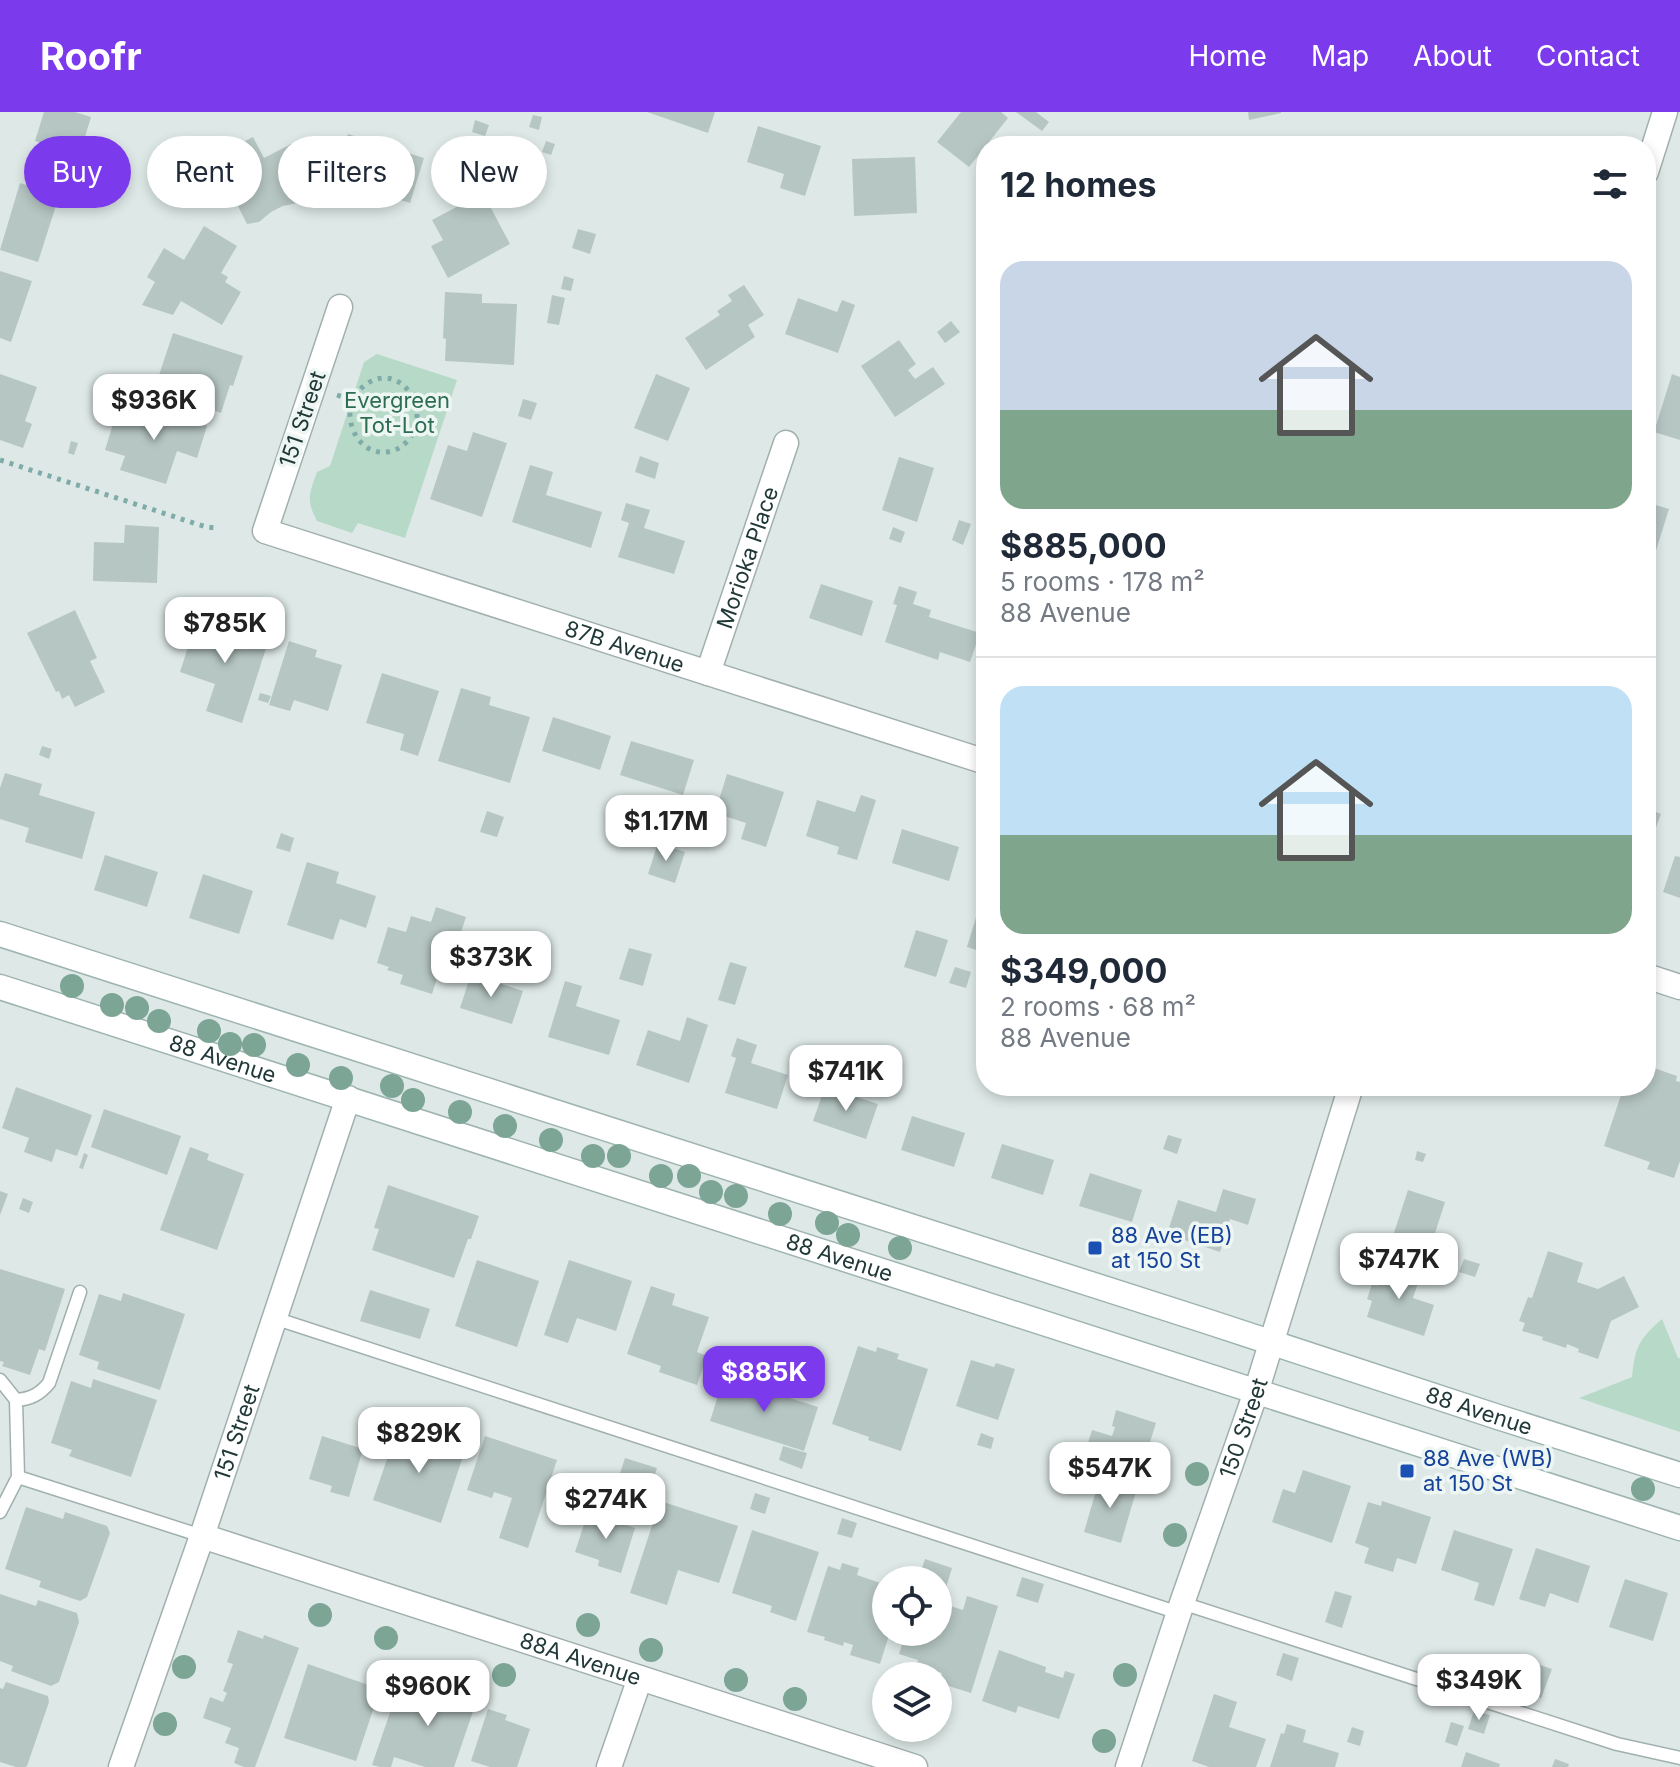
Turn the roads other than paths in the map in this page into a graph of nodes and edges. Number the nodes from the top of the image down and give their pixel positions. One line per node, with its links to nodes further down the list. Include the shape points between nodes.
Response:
1 (1665, 112): 2 (street)
2 (1656, 140)
3 (340, 307): 5 (street, 151 Street)
4 (786, 443): 6 (street, Morioka Place)
5 (265, 531): 6 (street, 87B Avenue)
6 (708, 673): 7 (street, 87B Avenue)
7 (976, 759)
8 (0, 934): 16 (street, 88 Avenue)
9 (1656, 979): 11 (street)
10 (0, 987): 13 (street, 88 Avenue)
11 (1680, 987)
12 (1348, 1096): 16 (street, 150 Street)
13 (348, 1098): 15 (street, 151 Street); 18 (street, 88 Avenue)
14 (80, 1292): 19 (lane, via 49,1383 35,1396)
15 (274, 1318): 24 (street, 151 Street); 25 (lane)
16 (1271, 1342): 18 (street, 150 Street); 20 (street, 88 Avenue)
17 (0, 1380): 19 (lane)
18 (1256, 1392): 23 (street, 88 Avenue); 25 (street, 150 Street)
19 (16, 1400): 21 (lane)
20 (1680, 1475)
21 (18, 1477): 22 (lane); 24 (lane)
22 (0, 1512)
23 (1680, 1528)
24 (202, 1536): 26 (street, 88A Avenue); 28 (street, 151 Street)
25 (1180, 1608): 27 (lane, via 1617,1744); 31 (street, 150 Street)
26 (640, 1678): 29 (street); 30 (street, 88A Avenue)
27 (1680, 1758)
28 (121, 1767)
29 (609, 1767)
30 (915, 1767)
31 (1128, 1767)

